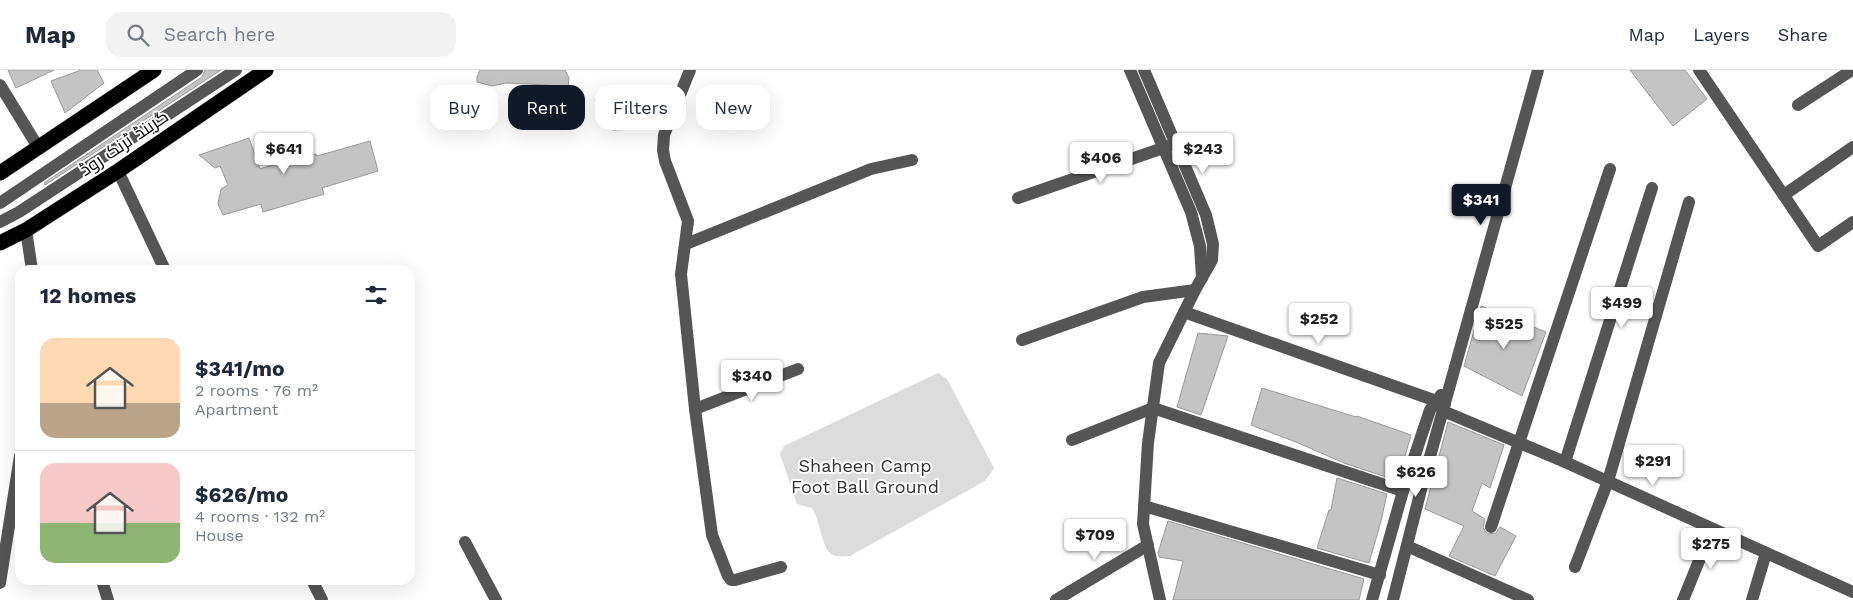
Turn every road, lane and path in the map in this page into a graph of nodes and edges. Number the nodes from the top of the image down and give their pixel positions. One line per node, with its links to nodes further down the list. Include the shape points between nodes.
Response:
1 (154, 70): 14 (highway)
2 (197, 70): 24 (street)
3 (236, 70): 25 (street)
4 (266, 70): 18 (highway, گرینڈ ٹرنک روڈ)
5 (690, 70): 29 (street, via 664,135 663,150 688,221)
6 (1130, 70): 13 (street)
7 (1144, 70): 13 (street)
8 (1538, 70): 36 (street, via 1449,388)
9 (1699, 70): 21 (street)
10 (1852, 70): 12 (street)
11 (0, 85): 14 (street)
12 (1798, 105)
13 (1169, 146): 22 (street); 32 (street, via 1206,215 1210,229 1212,260)
14 (38, 147): 19 (highway)
15 (1853, 147): 21 (street)
16 (912, 160): 29 (street, via 871,169)
17 (1610, 169): 40 (street)
18 (118, 171): 27 (highway, گرینڈ ٹرنک روڈ); 31 (street)
19 (0, 172)
20 (1652, 188): 41 (street)
21 (1784, 195): 26 (street, via 1818,246)
22 (1018, 198)
23 (1689, 202): 42 (street)
24 (0, 203)
25 (0, 222)
26 (1853, 222)
27 (26, 230): 28 (highway, گرینڈ ٹرنک روڈ); 30 (street)
28 (0, 243)
29 (686, 244): 38 (street, via 681,274)
30 (31, 265)
31 (163, 265)
32 (1198, 285): 33 (street); 34 (street, via 1144,297)
33 (1184, 312): 36 (street); 37 (street, via 1159,363)
34 (1022, 340)
35 (798, 369): 38 (street)
36 (1441, 405): 40 (street); 44 (street, via 1430,410); 50 (street)
37 (1153, 408): 39 (street); 44 (street); 45 (street)
38 (695, 410): 52 (street, via 712,535 728,576 735,580)
39 (1072, 440)
40 (1519, 442): 41 (street); 46 (street)
41 (1565, 462): 42 (street)
42 (1608, 481): 47 (street); 53 (street)
43 (15, 488): 55 (street)
44 (1403, 491): 54 (street)
45 (1144, 506): 49 (street, via 1143,524); 54 (street)
46 (1491, 527)
47 (1712, 529): 51 (street); 67 (street)
48 (465, 542): 61 (street)
49 (1148, 545): 62 (street); 63 (street)
50 (1406, 546): 65 (street); 66 (street)
51 (1766, 553): 58 (street); 68 (street)
52 (781, 567)
53 (1575, 568)
54 (1380, 575): 64 (street)
55 (0, 583)
56 (103, 585): 59 (street)
57 (314, 585): 60 (street)
58 (1853, 592)
59 (108, 600)
60 (322, 600)
61 (496, 600)
62 (1056, 600)
63 (1160, 600)
64 (1372, 600)
65 (1393, 600)
66 (1528, 600)
67 (1683, 600)
68 (1752, 600)

